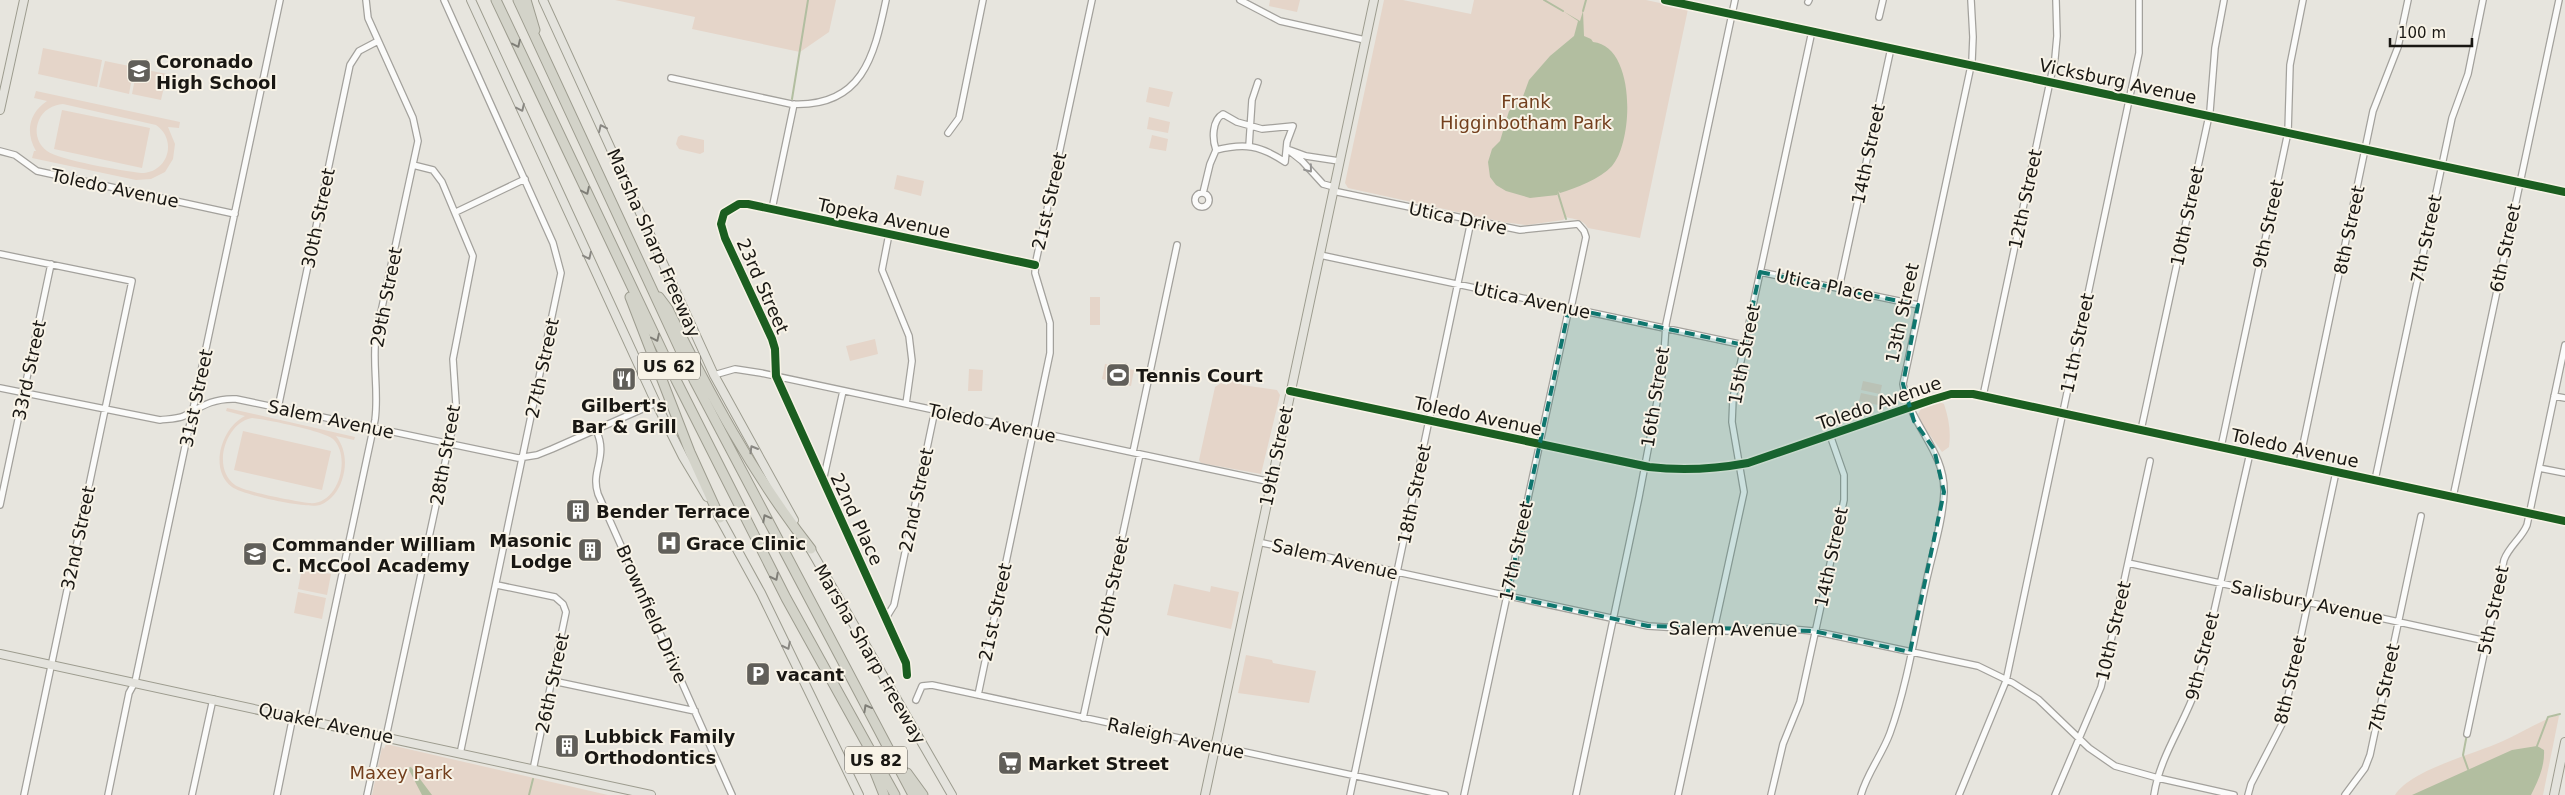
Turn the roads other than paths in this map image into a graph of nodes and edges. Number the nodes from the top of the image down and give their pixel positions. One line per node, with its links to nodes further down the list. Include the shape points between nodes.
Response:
1 (24, 0): 39 (main road)
2 (280, 0): 60 (street, 31st Street)
3 (366, 0): 31 (street, 29th Street, via 368,18)
4 (444, 0): 52 (street, 27th Street)
5 (471, 0): 88 (main road, one-way to 88)
6 (496, 0): 63 (highway, Marsha Sharp Freeway / US 62, one-way to 63)
7 (518, 0): 29 (highway, Marsha Sharp Freeway / US 62)
8 (526, 0): 29 (highway)
9 (543, 0): 79 (main road, Marsha Sharp Freeway, one-way to 9)
10 (886, 0): 38 (street, via 874,50 857,80 829,100)
11 (983, 0): 43 (street, via 959,118)
12 (1092, 0): 69 (street, 21st Street)
13 (1240, 0): 30 (street, via 1280,21)
14 (1374, 0): 30 (main road, 19th Street)
15 (1665, 0): 26 (street, Vicksburg Avenue)
16 (1735, 0): 26 (street, 16th Street)
17 (1882, 0): 27 (street)
18 (1971, 0): 33 (street, 13th Street, via 1974,37)
19 (2056, 0): 36 (street, 12th Street, via 2057,46)
20 (2139, 0): 37 (street, 11th Street, via 2140,39)
21 (2224, 0): 40 (street, 10th Street, via 2215,48)
22 (2303, 0): 42 (street, 9th Street, via 2290,65)
23 (2408, 0): 46 (street, 8th Street, via 2398,47 2378,94)
24 (2484, 0): 51 (street, 7th Street, via 2468,74 2452,118)
25 (2559, 0): 53 (street, 6th Street)
26 (1732, 14): 28 (street, Vicksburg Avenue); 76 (street, 16th Street)
27 (1879, 16)
28 (1812, 31): 32 (street, Vicksburg Avenue); 70 (street, 15th Street)
29 (536, 40): 71 (highway, Marsha Sharp Freeway / US 62)
30 (1365, 40): 49 (main road, 19th Street)
31 (378, 41): 50 (street, 29th Street, via 417,130); 91 (street, 30th Street, via 359,51 350,64)
32 (1891, 48): 33 (street, Vicksburg Avenue); 73 (street, 14th Street)
33 (1971, 65): 36 (street, Vicksburg Avenue); 74 (street, 13th Street)
34 (671, 78): 38 (street)
35 (1258, 82): 41 (street, via 1252,100)
36 (2050, 82): 37 (street, Vicksburg Avenue); 85 (street, 12th Street)
37 (2129, 99): 40 (street, Vicksburg Avenue); 95 (street, 11th Street)
38 (794, 104): 57 (street)
39 (0, 110)
40 (2209, 116): 42 (street, Vicksburg Avenue); 99 (street, 10th Street)
41 (1251, 126): 44 (street); 45 (street, via 1271,129 1293,126); 47 (street, via 1237,122 1227,114 1221,115 1214,130)
42 (2288, 132): 46 (street, Vicksburg Avenue); 104 (street, 9th Street)
43 (948, 133)
44 (1249, 146): 45 (street, via 1284,162); 47 (street, via 1234,145)
45 (1287, 149): 49 (street, via 1306,156); 54 (street, Utica Drive, one-way to 54, via 1322,184)
46 (2365, 149): 51 (street, Vicksburg Avenue); 111 (street, 8th Street)
47 (1216, 150): 56 (street)
48 (0, 151): 60 (street, Toledo Avenue, via 14,154 37,171)
49 (1340, 161): 54 (main road, 19th Street)
50 (413, 164): 59 (street, 28th Street, via 438,175); 97 (street, 29th Street, via 376,335 378,397)
51 (2442, 165): 53 (street, Vicksburg Avenue); 116 (street, 7th Street)
52 (525, 180): 59 (street); 108 (street, 27th Street, via 558,255 561,273)
53 (2519, 182): 55 (street, Vicksburg Avenue); 119 (street, 6th Street)
54 (1334, 189): 61 (street, Utica Drive); 67 (main road, 19th Street)
55 (2565, 192)
56 (1203, 193)
57 (772, 209): 58 (street, Topeka Avenue, via 739,204); 64 (street, Topeka Avenue)
58 (728, 210): 80 (street, 23rd Street, via 721,224 772,339)
59 (456, 212): 102 (street, 28th Street, via 473,256 453,359 456,404)
60 (235, 214): 90 (street, 31st Street)
61 (1471, 221): 62 (street, Utica Drive, via 1520,230 1570,224); 72 (street, 18th Street)
62 (1582, 228): 75 (street, 17th Street, via 1586,239)
63 (604, 229): 123 (highway, via 690,452); 153 (highway, Marsha Sharp Freeway / US 62, one-way to 153, via 740,508)
64 (889, 234): 69 (street, Topeka Avenue); 89 (street, via 882,270 908,336 912,361)
65 (1177, 245): 105 (street)
66 (0, 254): 68 (street)
67 (1320, 255): 72 (street, Utica Avenue); 83 (main road, 19th Street)
68 (52, 264): 84 (street, 33rd Street); 93 (street, 32nd Street, via 132,281)
69 (1035, 265): 100 (street, 21st Street, via 1050,323 1050,353)
70 (1760, 272): 73 (street, Utica Place); 77 (street, 15th Street)
71 (648, 283): 126 (highway, via 668,309 710,394 746,454); 159 (highway, Marsha Sharp Freeway / US 62, one-way to 71, via 695,382)
72 (1458, 284): 75 (street, Utica Avenue); 96 (street, 18th Street)
73 (1839, 288): 74 (street, Utica Place)
74 (1918, 305): 92 (street, 13th Street, via 1903,384)
75 (1570, 308): 76 (street, Utica Avenue); 103 (street, 17th Street)
76 (1665, 328): 77 (street, Utica Avenue); 112 (street, 16th Street, via 1663,370)
77 (1744, 345): 110 (street, 15th Street, via 1732,408)
78 (2565, 345): 86 (street, 5th Street)
79 (714, 375): 80 (street, Toledo Avenue, via 735,369); 126 (main road, Marsha Sharp Freeway, one-way to 79)
80 (776, 376): 82 (street, Toledo Avenue); 117 (street, 22nd Place)
81 (0, 388): 84 (street, Salem Avenue)
82 (843, 390): 89 (street, Toledo Avenue); 117 (street)
83 (1290, 391): 96 (street, Toledo Avenue); 118 (main road, 19th Street)
84 (24, 393): 93 (street, Salem Avenue); 120 (street, 33rd Street)
85 (1983, 396): 92 (street, Toledo Avenue, via 1952,394); 95 (street, Toledo Avenue)
86 (2554, 396): 87 (street); 113 (street, 5th Street)
87 (2565, 398)
88 (656, 403): 98 (street, Salem Avenue); 123 (main road, via 682,457)
89 (906, 404): 94 (street, Toledo Avenue)
90 (194, 408): 91 (street, Salem Avenue, via 225,398); 93 (street, Salem Avenue, via 183,416 160,420); 145 (street, 31st Street)
91 (278, 408): 97 (street, Salem Avenue)
92 (1909, 408): 101 (street, Toledo Avenue); 139 (street, 13th Street, via 1934,449 1944,492)
93 (105, 410): 141 (street, 32nd Street)
94 (935, 410): 100 (street, Toledo Avenue); 133 (street, 22nd Street, via 894,605)
95 (2062, 413): 99 (street, Toledo Avenue); 143 (street, 11th Street)
96 (1429, 421): 103 (street, Toledo Avenue); 128 (street, 18th Street)
97 (373, 428): 102 (street, Salem Avenue); 152 (street, 29th Street)
98 (596, 430): 108 (street, Salem Avenue, via 552,450); 149 (street, Brownfield Drive, via 602,446 596,483 598,494)
99 (2141, 430): 104 (street, Toledo Avenue)
100 (1034, 432): 105 (street, Toledo Avenue); 146 (street, 21st Street)
101 (1830, 435): 110 (street, Toledo Avenue); 137 (street, 14th Street, via 1845,487)
102 (449, 444): 108 (street, Salem Avenue); 155 (street, 28th Street)
103 (1539, 445): 112 (street, Toledo Avenue); 131 (street, 17th Street)
104 (2222, 447): 106 (street, Toledo Avenue)
105 (1133, 452): 107 (street, Toledo Avenue)
106 (2250, 453): 111 (street, Toledo Avenue); 129 (street, 9th Street)
107 (1140, 454): 118 (street, Toledo Avenue); 151 (street, 20th Street)
108 (523, 458): 130 (street, 27th Street)
109 (2150, 461): 127 (street, 10th Street)
110 (1740, 464): 112 (street, Toledo Avenue, via 1681,470); 136 (street, 15th Street, via 1744,492)
111 (2299, 464): 114 (street, Toledo Avenue)
112 (1644, 466): 134 (street, 16th Street)
113 (2539, 468): 115 (street); 121 (street, 5th Street)
114 (2336, 472): 116 (street, Toledo Avenue); 132 (street, 8th Street)
115 (2565, 473)
116 (2375, 480): 119 (street, Toledo Avenue)
117 (823, 481): 133 (street, 22nd Place)
118 (1271, 482): 125 (main road, 19th Street)
119 (2452, 497): 121 (street, Toledo Avenue)
120 (0, 505)
121 (2530, 513): 124 (street, Toledo Avenue); 138 (street, 5th Street, via 2525,531 2512,543 2504,560)
122 (2422, 516): 135 (street, 7th Street)
123 (720, 518): 171 (main road, one-way to 171)
124 (2565, 521)
125 (1258, 542): 128 (street, Salem Avenue); 158 (main road, 19th Street)
126 (810, 550): 176 (main road, Marsha Sharp Freeway)
127 (2128, 563): 129 (street, Salisbury Avenue); 156 (street, 10th Street, via 2101,687)
128 (1397, 573): 131 (street, Salem Avenue); 162 (street, 18th Street)
129 (2220, 584): 132 (street, Salisbury Avenue); 163 (street, 9th Street, via 2192,703 2172,741)
130 (497, 585): 144 (street, 26th Street, via 556,598 563,604 566,616); 160 (street, 27th Street)
131 (1506, 596): 134 (street, Salem Avenue); 180 (street, 17th Street)
132 (2308, 603): 135 (street, Salisbury Avenue); 189 (street, 8th Street, via 2282,724)
133 (886, 618): 142 (street, 22nd Place, via 906,663)
134 (1613, 619): 136 (street, Salem Avenue, via 1666,628); 181 (street, 16th Street)
135 (2398, 622): 138 (street, Salisbury Avenue); 190 (street, 7th Street, via 2368,763)
136 (1715, 630): 137 (street, Salem Avenue, via 1771,626); 182 (street, 15th Street)
137 (1815, 631): 139 (street, Salem Avenue); 183 (street, 14th Street, via 1796,715 1783,744)
138 (2486, 641): 154 (street, 5th Street)
139 (1910, 652): 143 (street, Salem Avenue, via 1978,666); 184 (street, 13th Street, via 1890,734 1869,772)
140 (0, 654): 141 (main road, Quaker Avenue)
141 (52, 665): 145 (main road, Quaker Avenue); 164 (street, 32nd Street)
142 (907, 675)
143 (2006, 679): 156 (street, Salem Avenue, via 2038,698); 185 (street, 11th Street)
144 (553, 681): 149 (street); 161 (street, 26th Street)
145 (135, 682): 147 (main road, Quaker Avenue); 165 (street, 31st Street, via 129,693)
146 (978, 695): 148 (street, Raleigh Avenue, via 926,684 919,690); 151 (street, Raleigh Avenue)
147 (212, 699): 150 (main road, Quaker Avenue); 166 (street)
148 (916, 700)
149 (695, 711): 170 (street, Brownfield Drive)
150 (293, 716): 152 (main road, Quaker Avenue); 167 (street)
151 (1083, 718): 158 (street, Raleigh Avenue)
152 (312, 720): 155 (main road, Quaker Avenue)
153 (856, 724): 172 (highway, US 62); 173 (highway, Marsha Sharp Freeway / US 82)
154 (2467, 734)
155 (383, 736): 160 (main road, Quaker Avenue); 168 (street, 28th Street)
156 (2079, 738): 163 (street, Salem Avenue, via 2115,766); 186 (street, 10th Street)
157 (2565, 742): 191 (main road)
158 (1215, 746): 162 (street, Raleigh Avenue); 177 (main road, 19th Street)
159 (892, 750): 174 (highway, Marsha Sharp Freeway / US 82); 175 (highway, US 62)
160 (460, 754): 161 (main road, Quaker Avenue)
161 (533, 770): 169 (main road, Quaker Avenue)
162 (1354, 776): 178 (street, 18th Street); 179 (street, Raleigh Avenue)
163 (2158, 778): 187 (street, 9th Street); 188 (street, Salem Avenue)
164 (24, 795)
165 (108, 795)
166 (192, 795)
167 (277, 795)
168 (367, 795)
169 (651, 795)
170 (732, 795)
171 (859, 795)
172 (884, 795)
173 (895, 795)
174 (913, 795)
175 (923, 795)
176 (952, 795)
177 (1204, 795)
178 (1350, 795)
179 (1446, 795)
180 (1464, 795)
181 (1576, 795)
182 (1678, 795)
183 (1771, 795)
184 (1861, 795)
185 (1959, 795)
186 (2055, 795)
187 (2154, 795)
188 (2234, 795)
189 (2248, 795)
190 (2346, 795)
191 (2554, 795)

